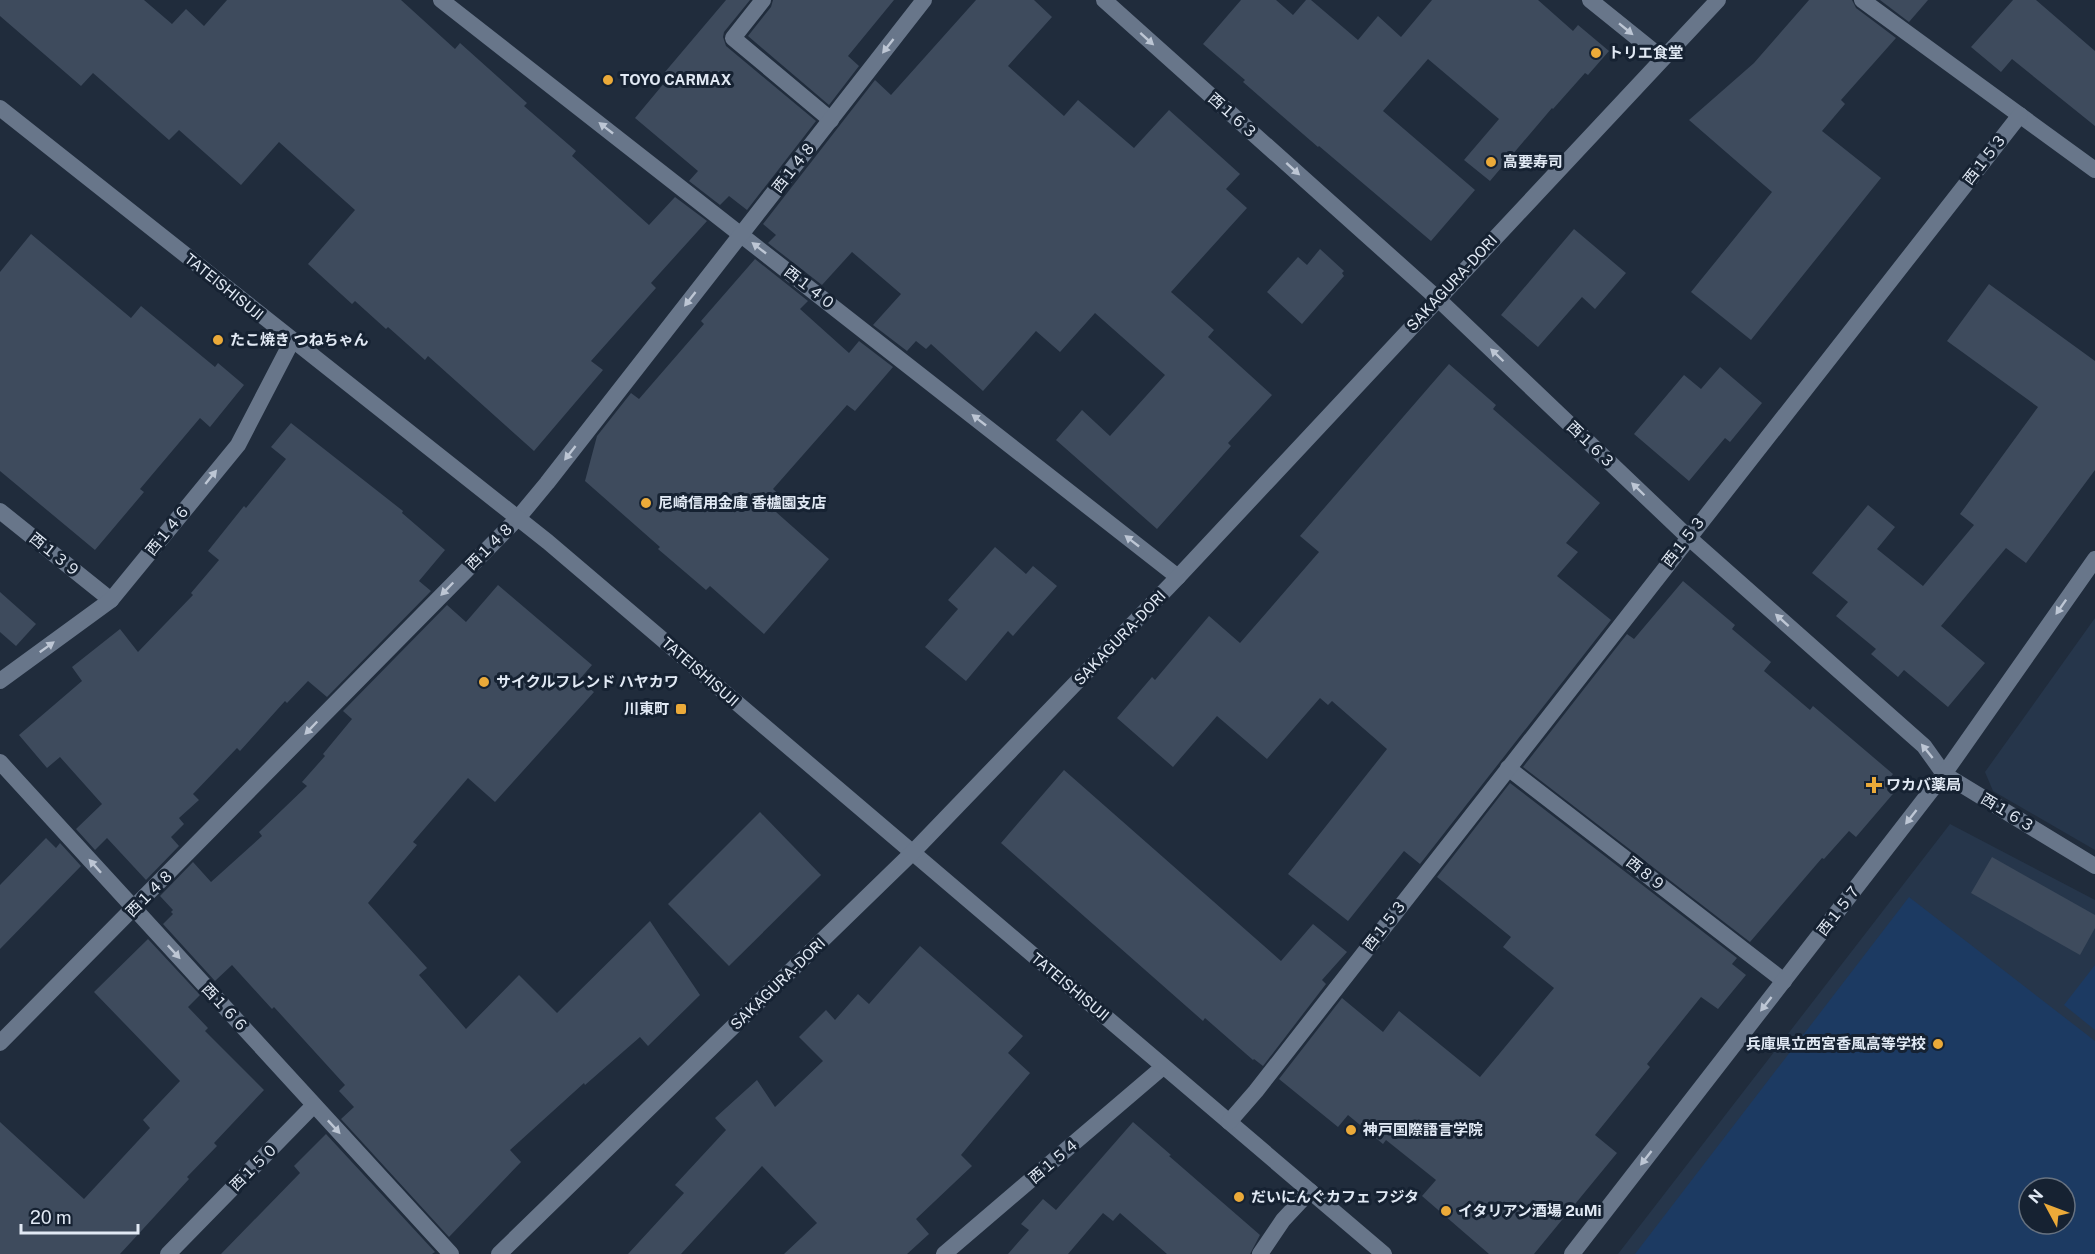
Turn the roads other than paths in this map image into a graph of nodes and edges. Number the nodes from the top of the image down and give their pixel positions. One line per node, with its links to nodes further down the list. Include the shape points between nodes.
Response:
1 (763, 0): 11 (street, via 733,38)
2 (924, 0): 11 (street, 西１４８, one-way to 11)
3 (1104, 0): 14 (street, 西１６３, one-way to 14)
4 (1590, 0): 8 (street, one-way to 8)
5 (1718, 0): 8 (street, SAKAGURA-DORI)
6 (1862, 0): 10 (street)
7 (445, 1): 13 (street, 西１４０, one-way to 7)
8 (1662, 58): 14 (street, SAKAGURA-DORI)
9 (0, 108): 15 (street, TATEISHISUJI)
10 (2020, 115): 12 (street); 18 (street, 西１５３)
11 (831, 120): 13 (street, 西１４８)
12 (2095, 170)
13 (741, 233): 17 (street, 西１４８, one-way to 17); 20 (street, 西１４０, one-way to 13)
14 (1438, 299): 18 (street, 西１６３, one-way to 14); 20 (street, SAKAGURA-DORI)
15 (292, 341): 17 (street, TATEISHISUJI); 21 (street, 西１４６, one-way to 15, via 238,445)
16 (0, 511): 21 (street, 西１３９)
17 (518, 518): 26 (street, TATEISHISUJI); 28 (street, 西１４８, one-way to 28)
18 (1688, 537): 24 (street, 西１５３); 25 (street, 西１６３, one-way to 18, via 1924,746)
19 (2095, 559): 25 (street, 西１５７, one-way to 25)
20 (1178, 578): 26 (street, SAKAGURA-DORI)
21 (111, 600): 22 (street, 西１４６, one-way to 21)
22 (0, 681)
23 (0, 762): 28 (street, 西１６６, one-way to 23)
24 (1508, 768): 29 (street, 西８９); 33 (street, 西１５３)
25 (1944, 774): 27 (street, 西１６３); 29 (street, 西１５７, one-way to 29)
26 (912, 853): 31 (street, TATEISHISUJI); 37 (street, SAKAGURA-DORI)
27 (2095, 866)
28 (134, 909): 30 (street, 西１４８); 32 (street, 西１６６, one-way to 32)
29 (1784, 981): 41 (street, 西１５７, one-way to 41)
30 (0, 1043)
31 (1163, 1067): 33 (street, TATEISHISUJI); 38 (street, 西１５４)
32 (315, 1105): 35 (street, 西１５０); 36 (street, 西１６６, one-way to 36)
33 (1229, 1122): 34 (street, TATEISHISUJI)
34 (1310, 1191): 39 (street, via 1283,1220); 40 (street, TATEISHISUJI)
35 (168, 1254)
36 (451, 1254)
37 (499, 1254)
38 (944, 1254)
39 (1260, 1254)
40 (1384, 1254)
41 (1572, 1254)

